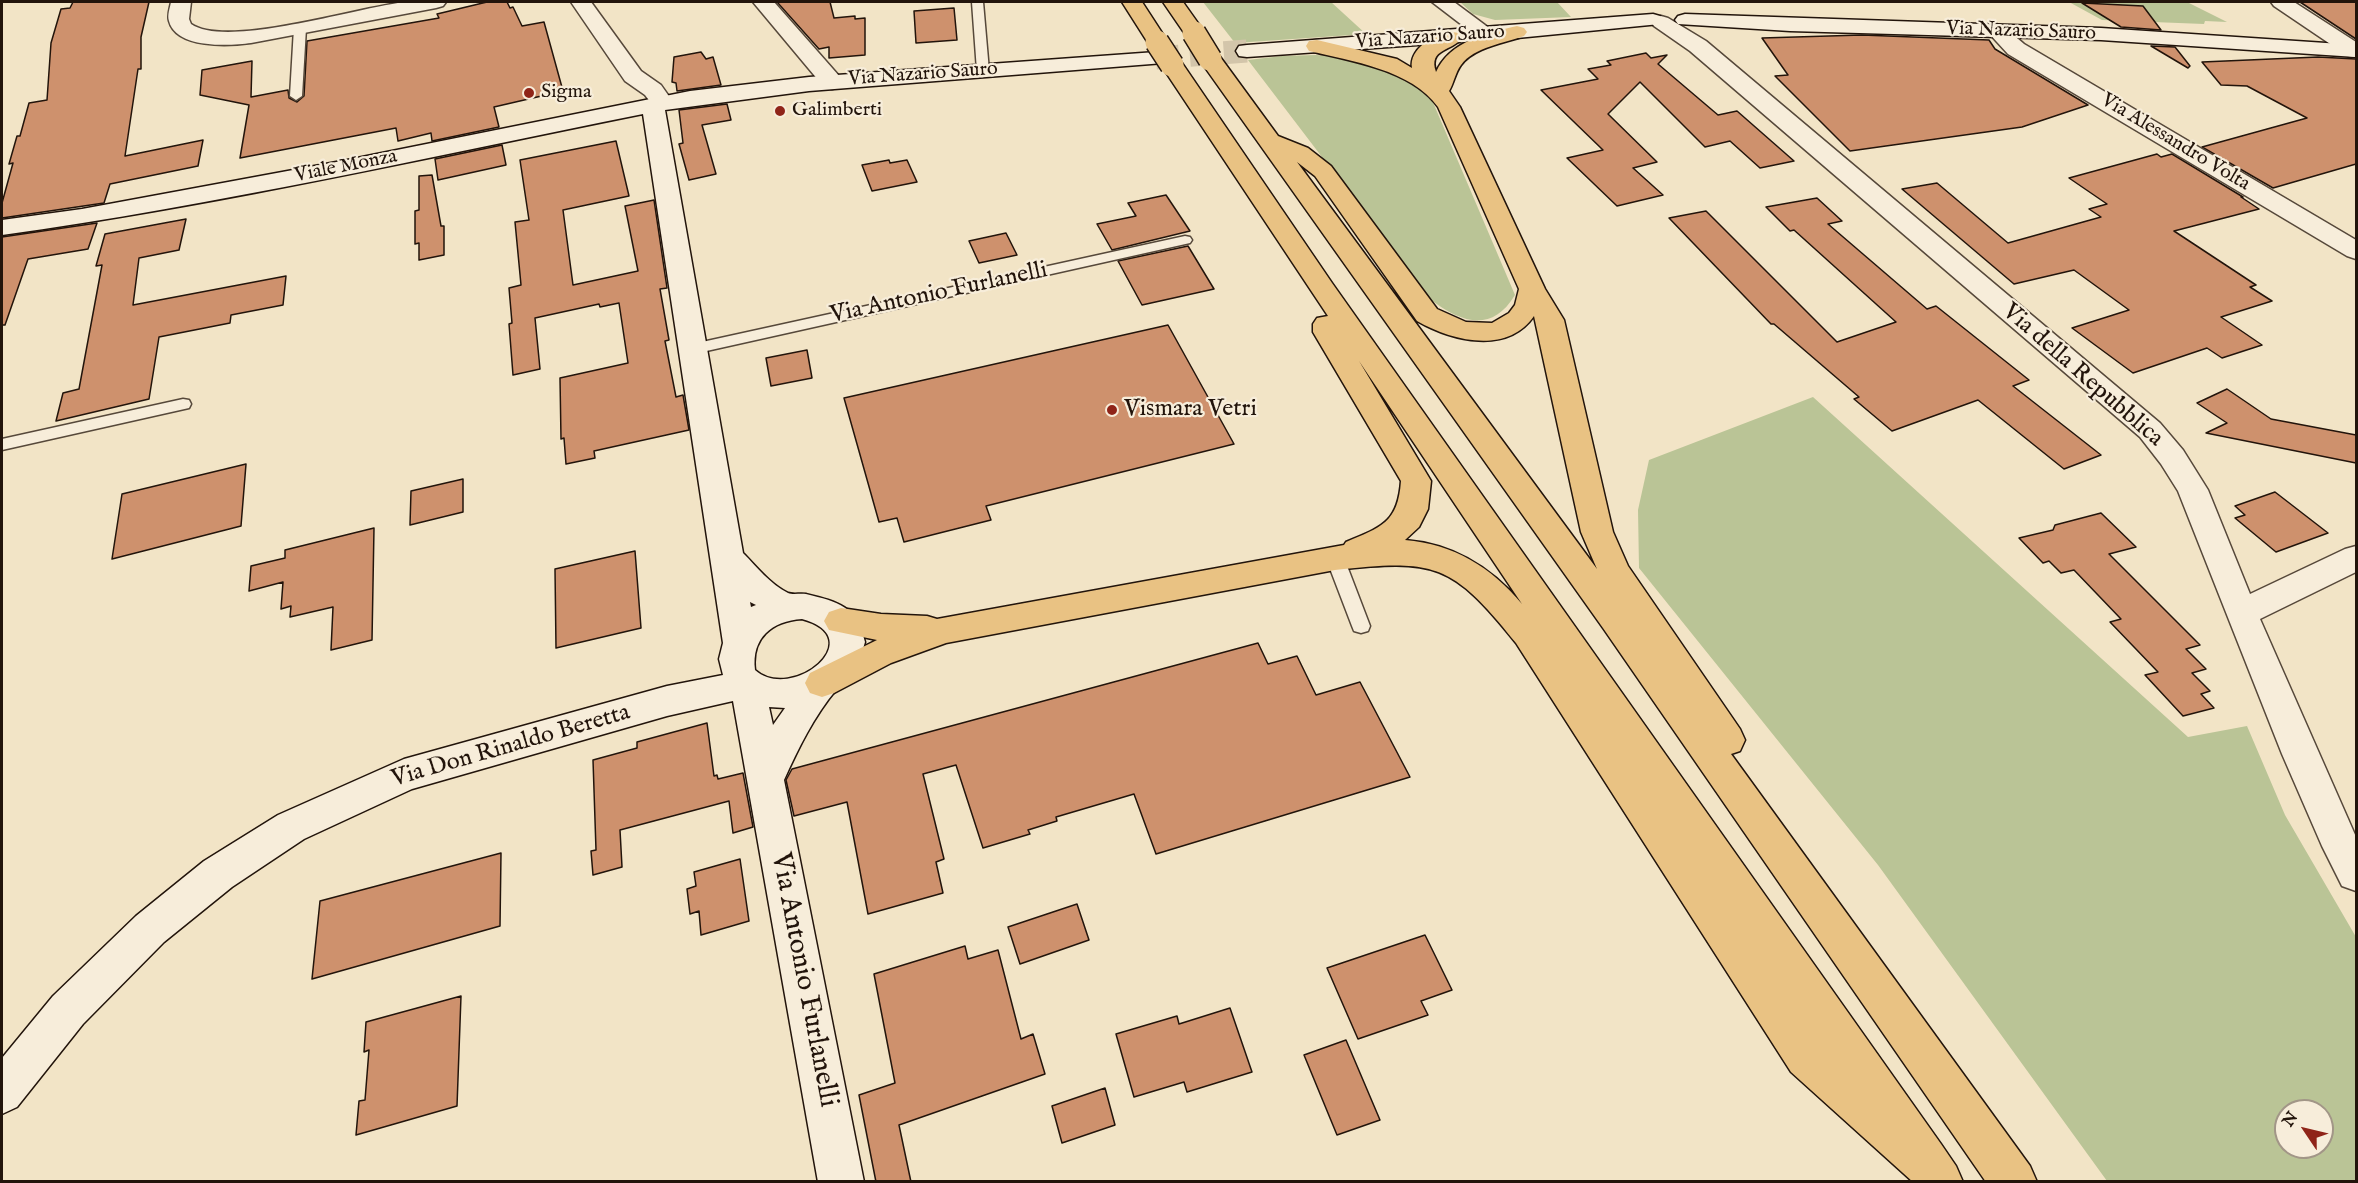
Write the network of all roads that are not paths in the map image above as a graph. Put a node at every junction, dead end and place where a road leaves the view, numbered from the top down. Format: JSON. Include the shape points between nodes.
{"nodes":[{"id":1,"x":181,"y":2,"type":"edge"},
{"id":2,"x":436,"y":2,"type":"edge"},
{"id":3,"x":581,"y":2,"type":"edge"},
{"id":4,"x":763,"y":2,"type":"edge"},
{"id":5,"x":977,"y":2,"type":"edge"},
{"id":6,"x":1132,"y":2,"type":"edge"},
{"id":7,"x":1173,"y":2,"type":"edge"},
{"id":8,"x":2281,"y":2,"type":"edge"},
{"id":9,"x":1443,"y":3,"type":"edge"},
{"id":10,"x":1665,"y":13,"type":"edge"},
{"id":11,"x":300,"y":28,"type":"junction"},
{"id":12,"x":1996,"y":30,"type":"junction"},
{"id":13,"x":1517,"y":32,"type":"junction"},
{"id":14,"x":1486,"y":34,"type":"junction"},
{"id":15,"x":1441,"y":39,"type":"junction"},
{"id":16,"x":1317,"y":46,"type":"junction"},
{"id":17,"x":1247,"y":51,"type":"tunnel mouth"},
{"id":18,"x":2356,"y":51,"type":"edge"},
{"id":19,"x":1162,"y":55,"type":"junction"},
{"id":20,"x":1451,"y":64,"type":"junction"},
{"id":21,"x":983,"y":71,"type":"junction"},
{"id":22,"x":832,"y":82,"type":"junction"},
{"id":23,"x":1439,"y":90,"type":"junction"},
{"id":24,"x":296,"y":96,"type":"dead end"},
{"id":25,"x":690,"y":98,"type":"joint"},
{"id":26,"x":651,"y":105,"type":"junction"},
{"id":27,"x":1269,"y":140,"type":"junction"},
{"id":28,"x":2,"y":227,"type":"edge"},
{"id":29,"x":1185,"y":240,"type":"dead end"},
{"id":30,"x":2356,"y":251,"type":"edge"},
{"id":31,"x":1323,"y":289,"type":"junction"},
{"id":32,"x":1532,"y":289,"type":"junction"},
{"id":33,"x":693,"y":349,"type":"junction"},
{"id":34,"x":183,"y":404,"type":"dead end"},
{"id":35,"x":2,"y":445,"type":"edge"},
{"id":36,"x":728,"y":557,"type":"junction"},
{"id":37,"x":1335,"y":558,"type":"junction"},
{"id":38,"x":2356,"y":558,"type":"edge"},
{"id":39,"x":786,"y":608,"type":"junction"},
{"id":40,"x":2241,"y":614,"type":"junction"},
{"id":41,"x":841,"y":621,"type":"junction"},
{"id":42,"x":1361,"y":626,"type":"dead end"},
{"id":43,"x":944,"y":630,"type":"junction"},
{"id":44,"x":740,"y":661,"type":"junction"},
{"id":45,"x":822,"y":683,"type":"junction"},
{"id":46,"x":766,"y":778,"type":"junction"},
{"id":47,"x":2356,"y":873,"type":"edge"},
{"id":48,"x":1850,"y":951,"type":"junction"},
{"id":49,"x":2,"y":1092,"type":"edge"},
{"id":50,"x":1932,"y":1171,"type":"edge"},
{"id":51,"x":841,"y":1182,"type":"edge"},
{"id":52,"x":2014,"y":1182,"type":"edge"}],
"edges":[{"from":1,"to":11,"type":"street","via":[[181,25],[201,36],[236,39]]},
{"from":2,"to":11,"type":"street"},
{"from":3,"to":26,"type":"street","name":"Via Antonio Furlanelli","via":[[633,76],[631,85]]},
{"from":4,"to":22,"type":"street"},
{"from":5,"to":21,"type":"lane"},
{"from":6,"to":19,"type":"highway"},
{"from":7,"to":27,"type":"highway"},
{"from":8,"to":18,"type":"street"},
{"from":9,"to":14,"type":"street"},
{"from":9,"to":15,"type":"street"},
{"from":10,"to":12,"type":"street","name":"Via Nazario Sauro","via":[[1735,22]]},
{"from":10,"to":13,"type":"street","name":"Via Nazario Sauro","via":[[1612,23]]},
{"from":10,"to":40,"type":"street","name":"Via della Repubblica","via":[[1698,46],[2150,430],[2193,490]]},
{"from":11,"to":24,"type":"lane"},
{"from":12,"to":18,"type":"street","name":"Via Nazario Sauro"},
{"from":12,"to":30,"type":"street","name":"Via Alessandro Volta","via":[[2016,49]]},
{"from":13,"to":14,"type":"street","name":"Via Nazario Sauro"},
{"from":13,"to":20,"type":"highway","via":[[1478,45]]},
{"from":14,"to":15,"type":"street","name":"Via Nazario Sauro"},
{"from":15,"to":16,"type":"street","name":"Via Nazario Sauro"},
{"from":15,"to":20,"type":"highway"},
{"from":15,"to":23,"type":"highway","via":[[1426,52],[1422,62]]},
{"from":16,"to":17,"type":"street","name":"Via Nazario Sauro"},
{"from":16,"to":23,"type":"highway","via":[[1389,64]]},
{"from":19,"to":21,"type":"street","name":"Via Nazario Sauro"},
{"from":19,"to":31,"type":"highway"},
{"from":20,"to":23,"type":"highway"},
{"from":21,"to":22,"type":"street","name":"Via Nazario Sauro"},
{"from":22,"to":25,"type":"street","name":"Via Nazario Sauro"},
{"from":23,"to":32,"type":"highway"},
{"from":25,"to":26,"type":"street","name":"Viale Monza"},
{"from":26,"to":28,"type":"street","name":"Viale Monza","via":[[335,170]]},
{"from":26,"to":33,"type":"street","name":"Via Antonio Furlanelli"},
{"from":27,"to":32,"type":"highway","via":[[1300,153],[1323,171],[1427,315],[1444,326],[1464,332],[1498,330],[1521,316]]},
{"from":27,"to":48,"type":"highway"},
{"from":29,"to":33,"type":"lane","name":"Via Antonio Furlanelli"},
{"from":31,"to":37,"type":"highway","via":[[1327,332],[1416,481],[1416,500],[1411,512],[1394,532]]},
{"from":31,"to":50,"type":"highway"},
{"from":32,"to":48,"type":"highway","via":[[1550,320],[1603,551],[1764,795]]},
{"from":33,"to":36,"type":"street","name":"Via Antonio Furlanelli"},
{"from":34,"to":35,"type":"lane"},
{"from":36,"to":39,"type":"street","via":[[758,590]]},
{"from":36,"to":44,"type":"street","name":"Via Antonio Furlanelli"},
{"from":37,"to":42,"type":"lane"},
{"from":37,"to":43,"type":"highway"},
{"from":37,"to":50,"type":"highway","via":[[1428,554],[1453,563],[1500,599],[1528,634],[1806,1056]]},
{"from":38,"to":40,"type":"street"},
{"from":39,"to":41,"type":"street","via":[[818,608]]},
{"from":39,"to":44,"type":"street","via":[[758,620],[747,630]]},
{"from":40,"to":47,"type":"street","name":"Via della Repubblica"},
{"from":41,"to":43,"type":"highway"},
{"from":41,"to":45,"type":"street","via":[[847,630],[847,652]]},
{"from":43,"to":45,"type":"highway","via":[[879,653]]},
{"from":44,"to":45,"type":"street","via":[[759,691],[790,694]]},
{"from":44,"to":46,"type":"street","name":"Via Antonio Furlanelli"},
{"from":44,"to":49,"type":"street","name":"Via Don Rinaldo Beretta","via":[[667,701],[404,775],[291,828],[218,874],[150,928],[68,1010]]},
{"from":45,"to":46,"type":"street","via":[[786,735]]},
{"from":46,"to":51,"type":"street","name":"Via Antonio Furlanelli"},
{"from":48,"to":52,"type":"highway"}]}
